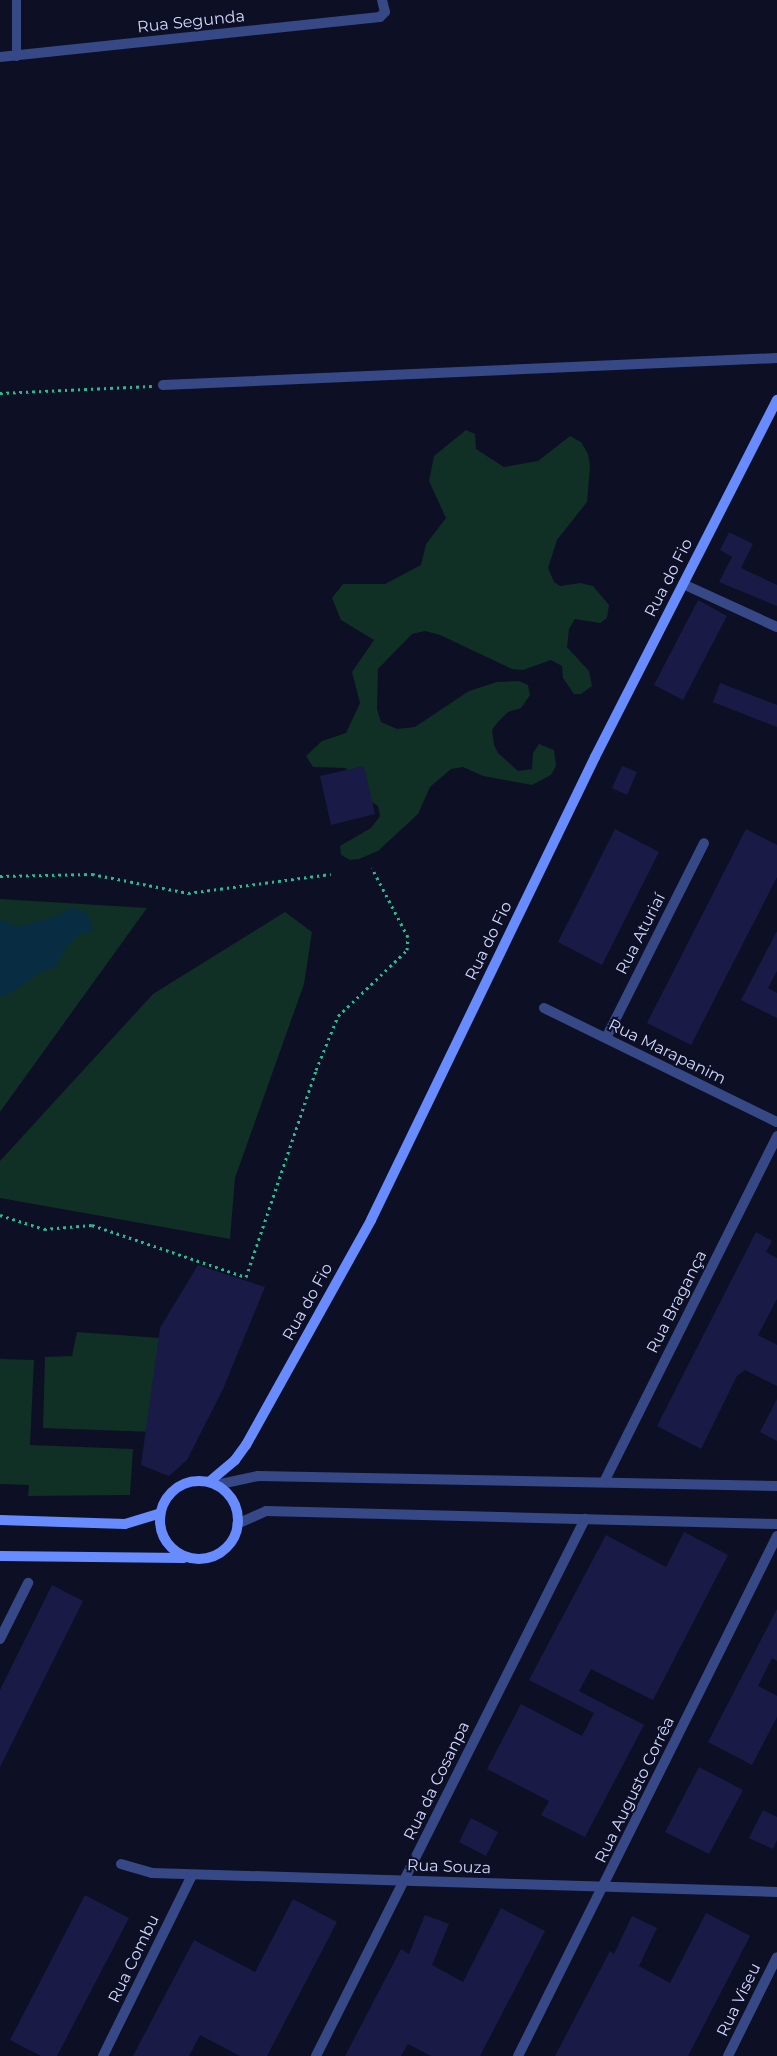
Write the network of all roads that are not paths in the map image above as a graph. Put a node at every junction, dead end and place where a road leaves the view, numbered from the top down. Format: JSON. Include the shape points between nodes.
{"nodes":[{"id":1,"x":16,"y":0,"type":"edge"},
{"id":2,"x":382,"y":0,"type":"edge"},
{"id":3,"x":16,"y":56,"type":"junction"},
{"id":4,"x":0,"y":58,"type":"edge"},
{"id":5,"x":777,"y":358,"type":"edge"},
{"id":6,"x":163,"y":385,"type":"road end"},
{"id":7,"x":777,"y":400,"type":"edge"},
{"id":8,"x":683,"y":584,"type":"junction"},
{"id":9,"x":777,"y":627,"type":"edge"},
{"id":10,"x":704,"y":843,"type":"dead end"},
{"id":11,"x":544,"y":1008,"type":"dead end"},
{"id":12,"x":606,"y":1038,"type":"junction"},
{"id":13,"x":777,"y":1122,"type":"edge"},
{"id":14,"x":777,"y":1136,"type":"edge"},
{"id":15,"x":604,"y":1482,"type":"junction"},
{"id":16,"x":213,"y":1484,"type":"junction"},
{"id":17,"x":777,"y":1486,"type":"edge"},
{"id":18,"x":160,"y":1513,"type":"junction"},
{"id":19,"x":585,"y":1519,"type":"junction"},
{"id":20,"x":0,"y":1520,"type":"edge"},
{"id":21,"x":238,"y":1524,"type":"junction"},
{"id":22,"x":777,"y":1524,"type":"edge"},
{"id":23,"x":777,"y":1536,"type":"edge"},
{"id":24,"x":0,"y":1556,"type":"edge"},
{"id":25,"x":187,"y":1558,"type":"junction"},
{"id":26,"x":28,"y":1583,"type":"dead end"},
{"id":27,"x":0,"y":1639,"type":"edge"},
{"id":28,"x":121,"y":1864,"type":"dead end"},
{"id":29,"x":192,"y":1875,"type":"junction"},
{"id":30,"x":404,"y":1881,"type":"junction"},
{"id":31,"x":605,"y":1887,"type":"junction"},
{"id":32,"x":777,"y":1892,"type":"edge"},
{"id":33,"x":777,"y":1957,"type":"edge"},
{"id":34,"x":103,"y":2056,"type":"edge"},
{"id":35,"x":316,"y":2056,"type":"edge"},
{"id":36,"x":518,"y":2056,"type":"edge"},
{"id":37,"x":728,"y":2056,"type":"edge"}],
"edges":[{"from":1,"to":3,"type":"lane"},
{"from":2,"to":3,"type":"street","name":"Rua Segunda","via":[[384,14]]},
{"from":3,"to":4,"type":"street","name":"Rua Segunda"},
{"from":5,"to":6,"type":"street"},
{"from":7,"to":8,"type":"street","name":"Rua do Fio"},
{"from":8,"to":9,"type":"street"},
{"from":8,"to":16,"type":"street","name":"Rua do Fio","via":[[595,757],[371,1220],[246,1445]]},
{"from":10,"to":12,"type":"street","name":"Rua Aturiaí"},
{"from":11,"to":12,"type":"street","name":"Rua Marapanim"},
{"from":12,"to":13,"type":"street","name":"Rua Marapanim"},
{"from":14,"to":15,"type":"street","name":"Rua Bragança"},
{"from":15,"to":16,"type":"street","via":[[258,1476]]},
{"from":15,"to":17,"type":"street"},
{"from":16,"to":18,"type":"street","via":[[193,1481],[178,1487],[166,1498]]},
{"from":16,"to":21,"type":"street","via":[[233,1501]]},
{"from":18,"to":20,"type":"street","via":[[125,1524]]},
{"from":18,"to":25,"type":"street","via":[[162,1536],[168,1545]]},
{"from":19,"to":21,"type":"street","via":[[266,1511]]},
{"from":19,"to":22,"type":"street"},
{"from":19,"to":30,"type":"street","name":"Rua da Cosanpa"},
{"from":21,"to":25,"type":"street","via":[[229,1545],[220,1553],[198,1560]]},
{"from":23,"to":31,"type":"street","name":"Rua Augusto Corrêa"},
{"from":24,"to":25,"type":"street"},
{"from":26,"to":27,"type":"street"},
{"from":28,"to":29,"type":"street","name":"Rua Souza","via":[[152,1874]]},
{"from":29,"to":30,"type":"street","name":"Rua Souza"},
{"from":29,"to":34,"type":"street","name":"Rua Combu"},
{"from":30,"to":31,"type":"street","name":"Rua Souza"},
{"from":30,"to":35,"type":"street","name":"Rua da Cosanpa"},
{"from":31,"to":32,"type":"street","name":"Rua Souza"},
{"from":31,"to":36,"type":"street","name":"Rua Augusto Corrêa"},
{"from":33,"to":37,"type":"street","name":"Rua Viseu"}]}
